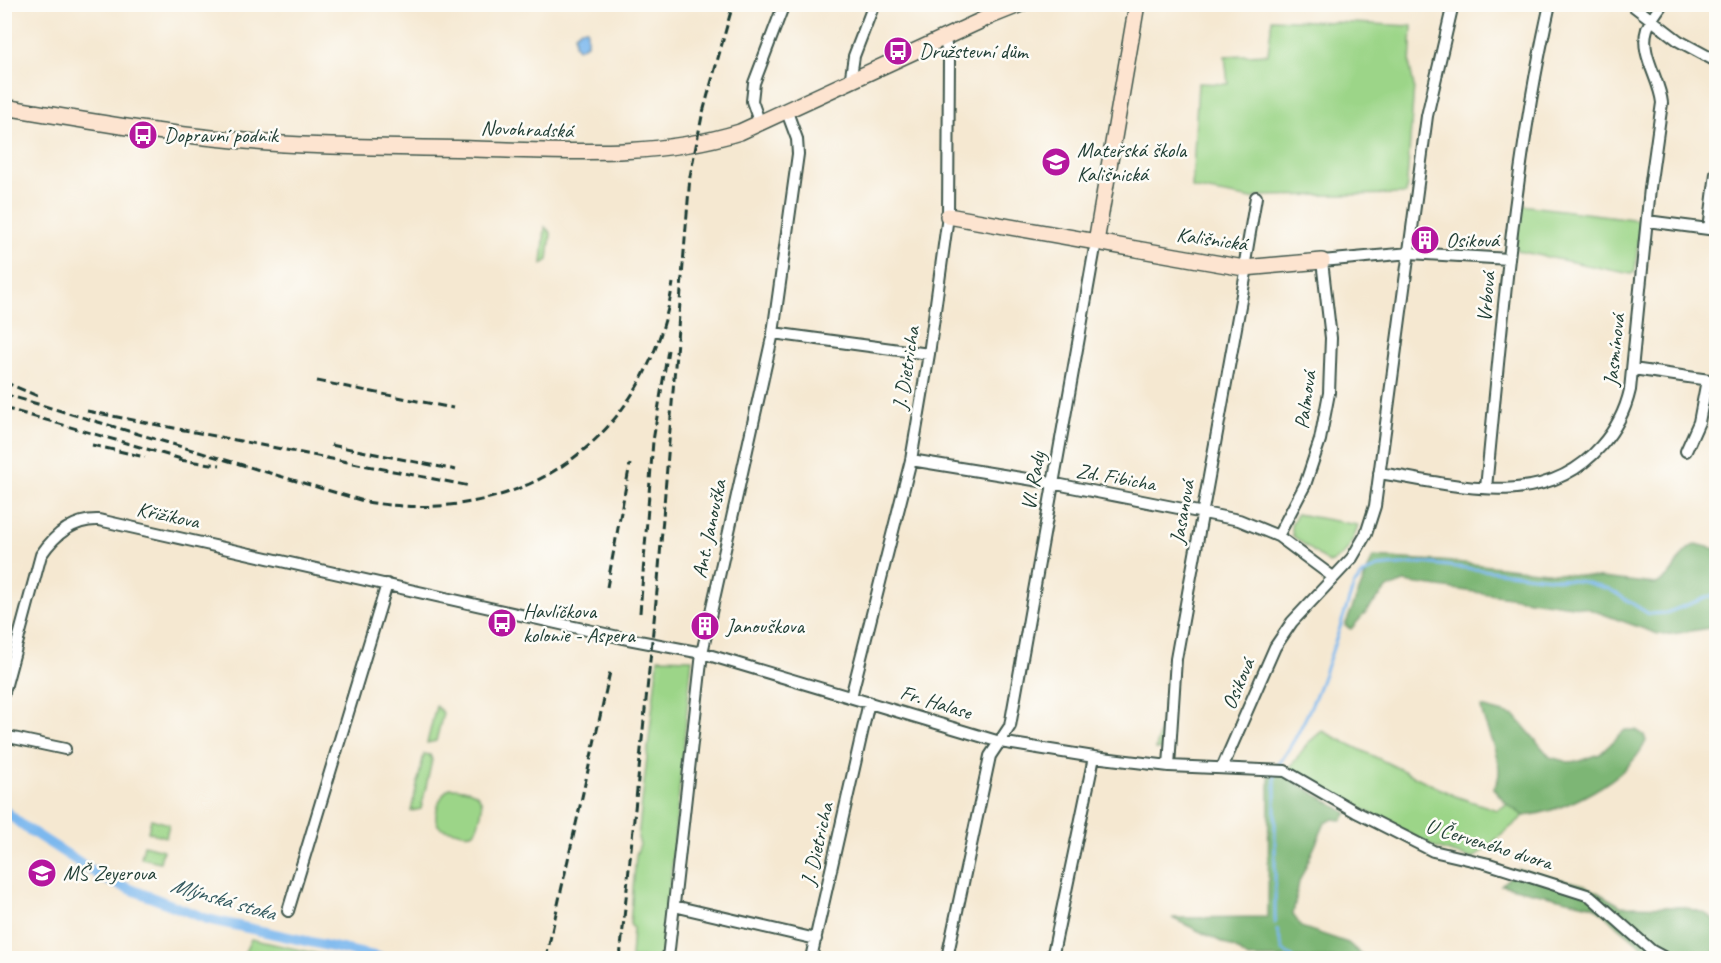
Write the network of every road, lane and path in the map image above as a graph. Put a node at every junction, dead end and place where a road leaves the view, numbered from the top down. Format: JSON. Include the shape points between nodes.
{"nodes":[{"id":1,"x":784,"y":4,"type":"edge"},
{"id":2,"x":874,"y":4,"type":"edge"},
{"id":3,"x":1021,"y":4,"type":"edge"},
{"id":4,"x":1137,"y":4,"type":"edge"},
{"id":5,"x":1453,"y":4,"type":"edge"},
{"id":6,"x":1550,"y":4,"type":"edge"},
{"id":7,"x":1631,"y":4,"type":"edge"},
{"id":8,"x":1662,"y":4,"type":"edge"},
{"id":9,"x":1002,"y":8,"type":"edge"},
{"id":10,"x":1652,"y":20,"type":"junction"},
{"id":11,"x":944,"y":38,"type":"junction"},
{"id":12,"x":1716,"y":61,"type":"edge"},
{"id":13,"x":850,"y":83,"type":"junction"},
{"id":14,"x":4,"y":106,"type":"edge"},
{"id":15,"x":787,"y":112,"type":"junction"},
{"id":16,"x":760,"y":124,"type":"junction"},
{"id":17,"x":1716,"y":173,"type":"edge"},
{"id":18,"x":1256,"y":197,"type":"dead end"},
{"id":19,"x":948,"y":216,"type":"junction"},
{"id":20,"x":1647,"y":221,"type":"junction"},
{"id":21,"x":1713,"y":230,"type":"edge"},
{"id":22,"x":1096,"y":242,"type":"junction"},
{"id":23,"x":1410,"y":253,"type":"junction"},
{"id":24,"x":1509,"y":259,"type":"junction"},
{"id":25,"x":1322,"y":261,"type":"junction"},
{"id":26,"x":1246,"y":268,"type":"junction"},
{"id":27,"x":773,"y":333,"type":"junction"},
{"id":28,"x":929,"y":354,"type":"junction"},
{"id":29,"x":1633,"y":369,"type":"junction"},
{"id":30,"x":1712,"y":380,"type":"edge"},
{"id":31,"x":1686,"y":452,"type":"dead end"},
{"id":32,"x":911,"y":460,"type":"junction"},
{"id":33,"x":1379,"y":473,"type":"junction"},
{"id":34,"x":1054,"y":485,"type":"junction"},
{"id":35,"x":1486,"y":488,"type":"junction"},
{"id":36,"x":1202,"y":513,"type":"junction"},
{"id":37,"x":1278,"y":536,"type":"junction"},
{"id":38,"x":1333,"y":577,"type":"junction"},
{"id":39,"x":387,"y":584,"type":"junction"},
{"id":40,"x":645,"y":642,"type":"joint"},
{"id":41,"x":702,"y":653,"type":"junction"},
{"id":42,"x":4,"y":692,"type":"edge"},
{"id":43,"x":851,"y":697,"type":"junction"},
{"id":44,"x":869,"y":702,"type":"junction"},
{"id":45,"x":4,"y":736,"type":"edge"},
{"id":46,"x":1000,"y":742,"type":"junction"},
{"id":47,"x":65,"y":749,"type":"dead end"},
{"id":48,"x":1094,"y":757,"type":"junction"},
{"id":49,"x":1169,"y":766,"type":"junction"},
{"id":50,"x":1222,"y":768,"type":"junction"},
{"id":51,"x":674,"y":906,"type":"junction"},
{"id":52,"x":288,"y":911,"type":"dead end"},
{"id":53,"x":816,"y":939,"type":"junction"},
{"id":54,"x":668,"y":958,"type":"edge"},
{"id":55,"x":811,"y":958,"type":"edge"},
{"id":56,"x":947,"y":958,"type":"edge"},
{"id":57,"x":1052,"y":958,"type":"edge"},
{"id":58,"x":1665,"y":958,"type":"edge"}],
"edges":[{"from":1,"to":16,"type":"street","via":[[754,83],[752,101]]},
{"from":2,"to":13,"type":"street","via":[[854,56]]},
{"from":3,"to":9,"type":"main road","name":"Novohradská"},
{"from":4,"to":22,"type":"main road","name":"Vl. Rady"},
{"from":5,"to":23,"type":"street","name":"Osiková","via":[[1433,82]]},
{"from":6,"to":24,"type":"street","name":"Vrbová","via":[[1527,121]]},
{"from":7,"to":10,"type":"street"},
{"from":8,"to":10,"type":"street","name":"Jasmínová"},
{"from":9,"to":11,"type":"main road","name":"Novohradská"},
{"from":10,"to":12,"type":"street","via":[[1679,41]]},
{"from":10,"to":20,"type":"street","name":"Jasmínová","via":[[1644,47],[1661,90],[1662,103]]},
{"from":11,"to":13,"type":"main road","name":"Novohradská"},
{"from":11,"to":19,"type":"street","name":"J. Dietricha","via":[[949,56]]},
{"from":13,"to":15,"type":"main road","name":"Novohradská"},
{"from":14,"to":16,"type":"main road","name":"Novohradská","via":[[123,127],[237,141],[591,152],[696,144]]},
{"from":15,"to":16,"type":"main road","name":"Novohradská"},
{"from":15,"to":27,"type":"street","name":"Ant. Janouška","via":[[798,154]]},
{"from":17,"to":21,"type":"street"},
{"from":18,"to":26,"type":"street","name":"Jasanová"},
{"from":19,"to":22,"type":"main road","name":"Kališnická"},
{"from":19,"to":28,"type":"street","name":"J. Dietricha"},
{"from":20,"to":21,"type":"street"},
{"from":20,"to":29,"type":"street","name":"Jasmínová"},
{"from":22,"to":26,"type":"main road","name":"Kališnická"},
{"from":22,"to":34,"type":"street","name":"Vl. Rady"},
{"from":23,"to":24,"type":"street","name":"Kališnická"},
{"from":23,"to":25,"type":"street","name":"Kališnická"},
{"from":23,"to":33,"type":"street","name":"Osiková"},
{"from":24,"to":35,"type":"street","name":"Vrbová"},
{"from":25,"to":26,"type":"main road","name":"Kališnická"},
{"from":25,"to":37,"type":"street","name":"Palmová","via":[[1331,338],[1329,393],[1320,440],[1305,485]]},
{"from":26,"to":36,"type":"street","name":"Jasanová"},
{"from":27,"to":28,"type":"street"},
{"from":27,"to":41,"type":"street","name":"Ant. Janouška"},
{"from":28,"to":32,"type":"street","name":"J. Dietricha"},
{"from":29,"to":30,"type":"street"},
{"from":29,"to":35,"type":"street","name":"Jasmínová","via":[[1621,419],[1587,462],[1544,485]]},
{"from":30,"to":31,"type":"street"},
{"from":32,"to":34,"type":"street","name":"Zd. Fibicha"},
{"from":32,"to":43,"type":"street","name":"J. Dietricha"},
{"from":33,"to":35,"type":"street","name":"Jasmínová"},
{"from":33,"to":38,"type":"street","name":"Osiková","via":[[1366,534],[1352,558]]},
{"from":34,"to":36,"type":"street","name":"Zd. Fibicha"},
{"from":34,"to":46,"type":"street","name":"Vl. Rady","via":[[1010,726]]},
{"from":36,"to":37,"type":"street","name":"Zd. Fibicha","via":[[1239,520]]},
{"from":36,"to":49,"type":"street","name":"Jasanová","via":[[1176,659]]},
{"from":37,"to":38,"type":"street","name":"Zd. Fibicha"},
{"from":38,"to":50,"type":"street","name":"Osiková","via":[[1275,647]]},
{"from":39,"to":40,"type":"street","name":"Křižíkova"},
{"from":39,"to":42,"type":"street","name":"Křižíkova","via":[[139,528],[99,520],[81,521],[55,537],[41,555]]},
{"from":39,"to":52,"type":"street"},
{"from":40,"to":41,"type":"street","name":"Fr. Halase"},
{"from":41,"to":43,"type":"street","name":"Fr. Halase"},
{"from":41,"to":51,"type":"street","name":"Ant. Janouška"},
{"from":43,"to":44,"type":"street","name":"Fr. Halase"},
{"from":44,"to":46,"type":"street","name":"Fr. Halase"},
{"from":44,"to":53,"type":"street","name":"J. Dietricha"},
{"from":45,"to":47,"type":"street"},
{"from":46,"to":48,"type":"street","name":"Fr. Halase"},
{"from":46,"to":56,"type":"street","name":"Vl. Rady","via":[[990,756]]},
{"from":48,"to":49,"type":"street","name":"Fr. Halase"},
{"from":48,"to":57,"type":"street"},
{"from":49,"to":50,"type":"street","name":"Fr. Halase"},
{"from":50,"to":58,"type":"street","name":"U Červeného dvora","via":[[1282,771],[1433,851],[1490,864],[1590,896]]},
{"from":51,"to":53,"type":"street"},
{"from":51,"to":54,"type":"street","name":"Ant. Janouška"},
{"from":53,"to":55,"type":"street","name":"J. Dietricha"}]}
